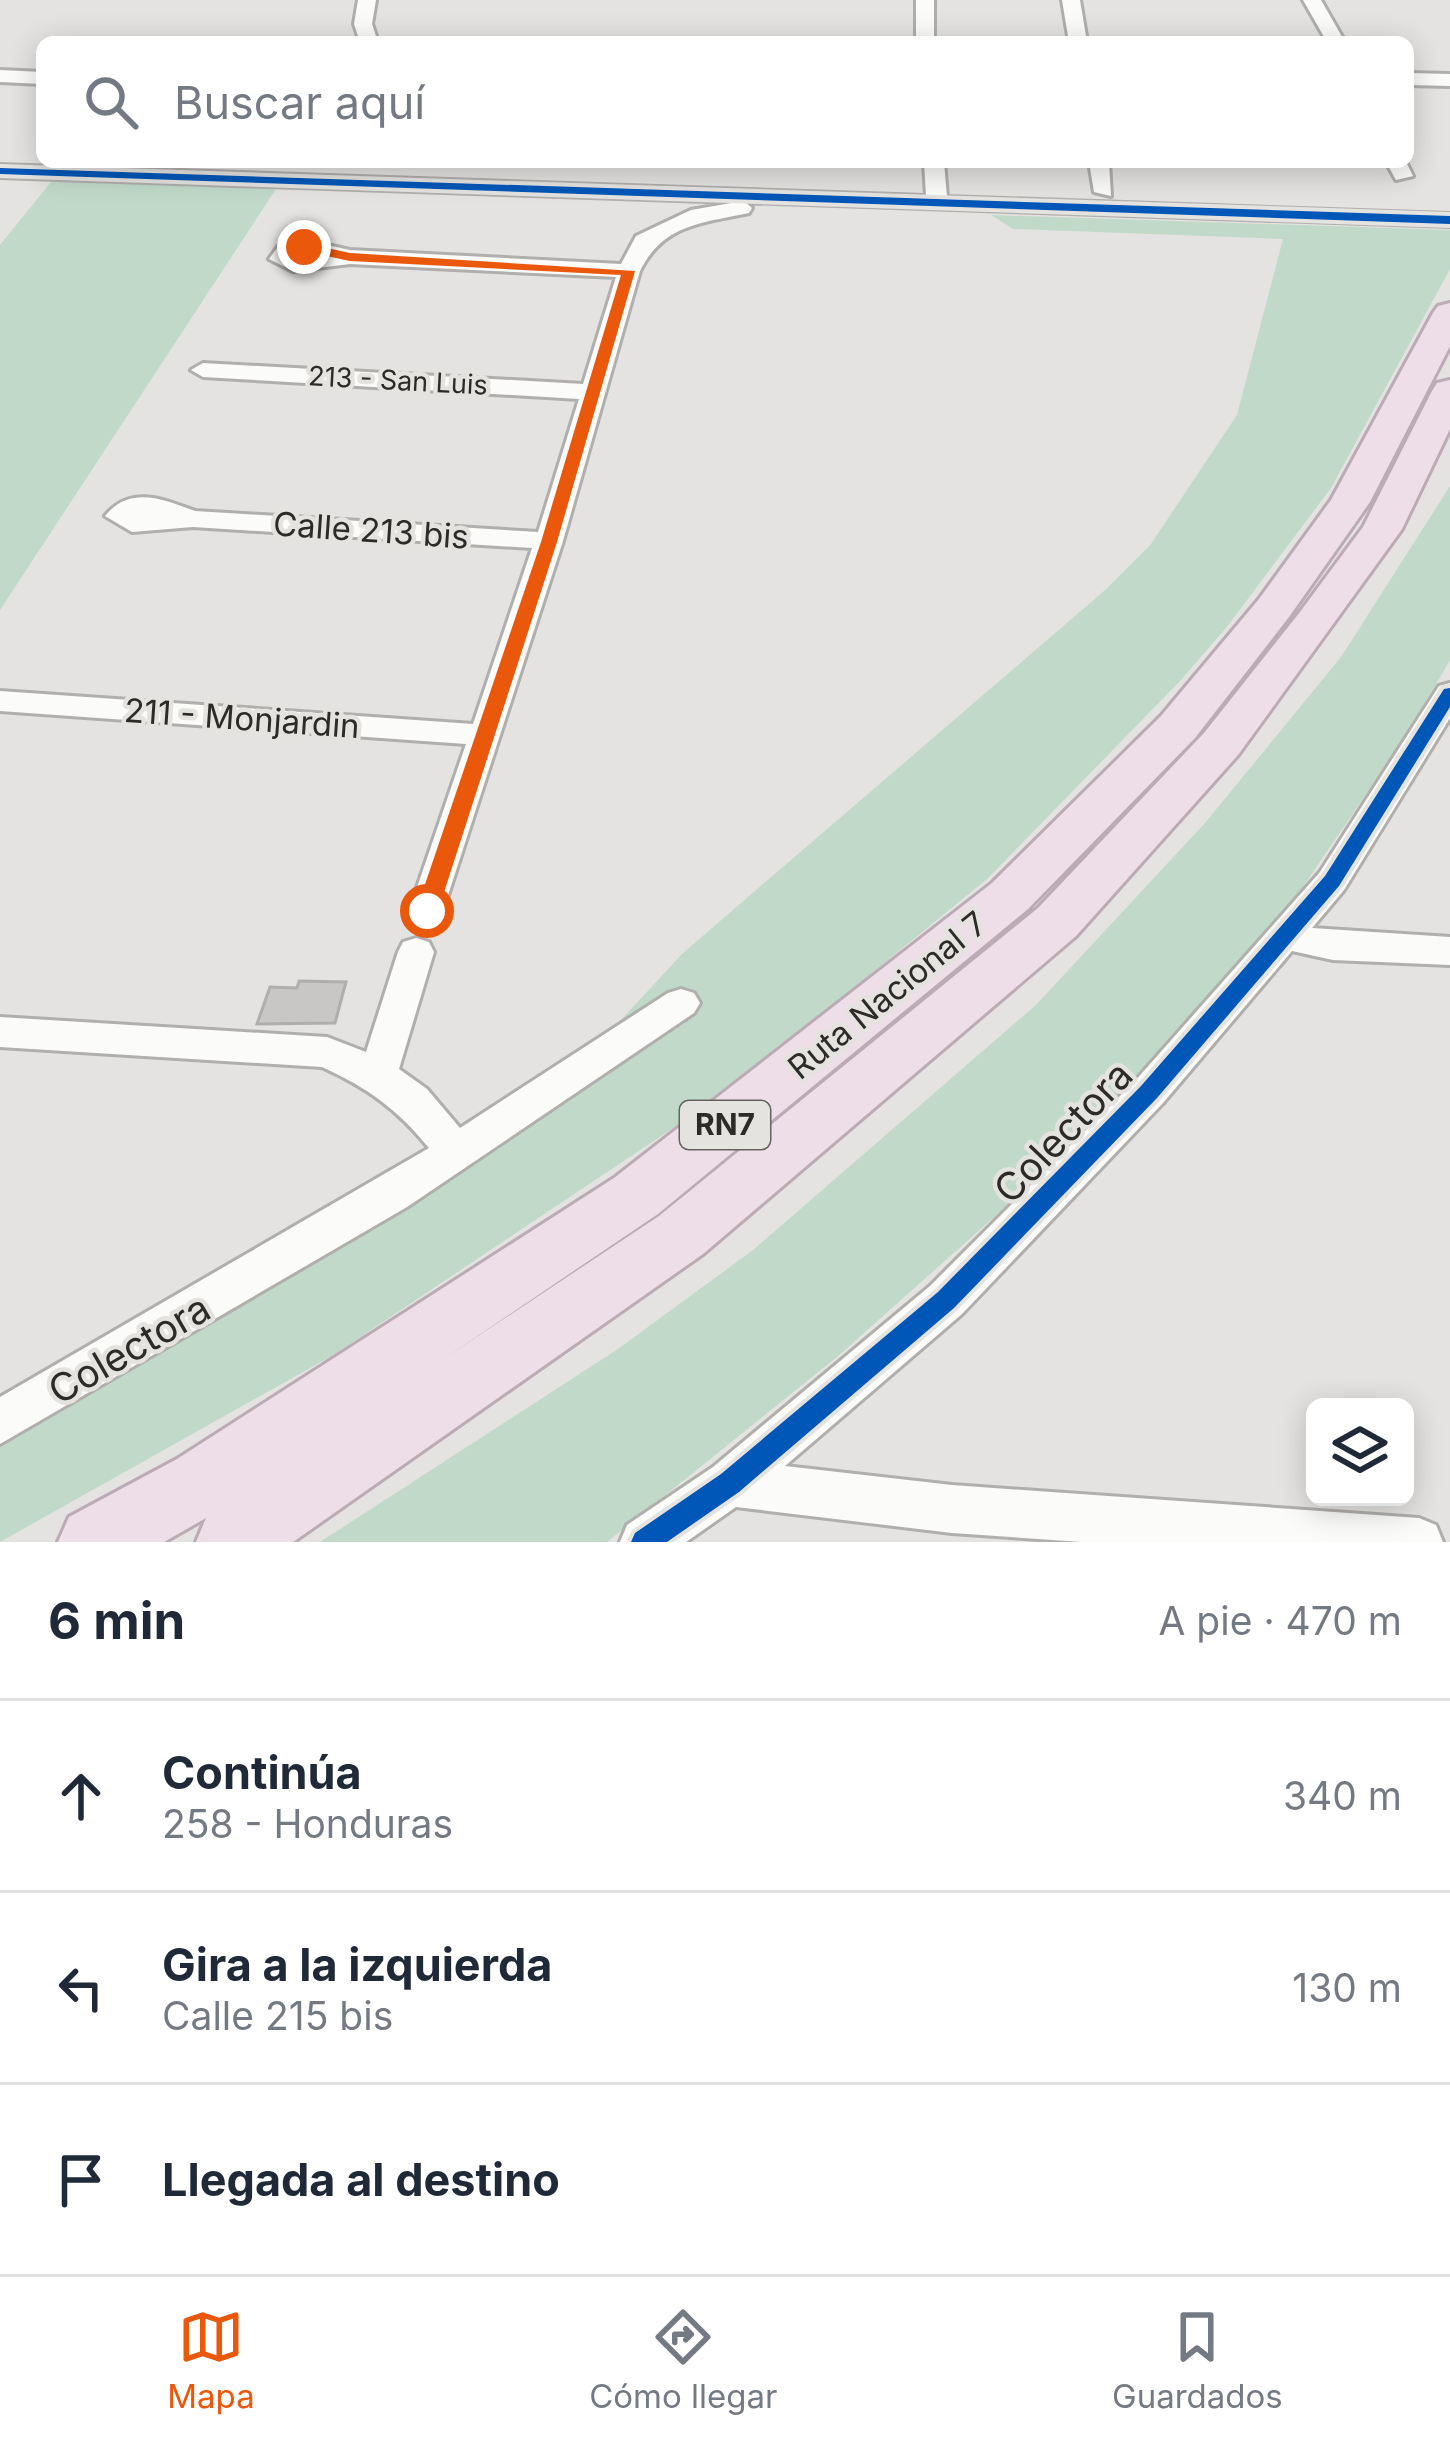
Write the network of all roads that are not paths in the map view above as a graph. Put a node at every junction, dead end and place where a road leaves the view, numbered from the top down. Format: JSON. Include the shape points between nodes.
{"nodes":[{"id":1,"x":367,"y":0,"type":"edge"},
{"id":2,"x":925,"y":0,"type":"edge"},
{"id":3,"x":1071,"y":0,"type":"edge"},
{"id":4,"x":1312,"y":0,"type":"edge"},
{"id":5,"x":367,"y":36,"type":"edge"},
{"id":6,"x":926,"y":36,"type":"edge"},
{"id":7,"x":1077,"y":36,"type":"edge"},
{"id":8,"x":1333,"y":36,"type":"edge"},
{"id":9,"x":0,"y":76,"type":"edge"},
{"id":10,"x":36,"y":78,"type":"edge"},
{"id":11,"x":1414,"y":79,"type":"edge"},
{"id":12,"x":1450,"y":80,"type":"edge"},
{"id":13,"x":934,"y":168,"type":"edge"},
{"id":14,"x":1100,"y":168,"type":"edge"},
{"id":15,"x":0,"y":171,"type":"edge"},
{"id":16,"x":1104,"y":193,"type":"junction"},
{"id":17,"x":755,"y":196,"type":"junction"},
{"id":18,"x":1334,"y":199,"type":"dead end"},
{"id":19,"x":937,"y":203,"type":"junction"},
{"id":20,"x":1013,"y":206,"type":"junction"},
{"id":21,"x":1450,"y":220,"type":"edge"},
{"id":22,"x":350,"y":257,"type":"dead end"},
{"id":23,"x":628,"y":271,"type":"junction"},
{"id":24,"x":1450,"y":313,"type":"edge"},
{"id":25,"x":203,"y":370,"type":"dead end"},
{"id":26,"x":1450,"y":391,"type":"edge"},
{"id":27,"x":594,"y":392,"type":"junction"},
{"id":28,"x":1450,"y":455,"type":"edge"},
{"id":29,"x":194,"y":518,"type":"dead end"},
{"id":30,"x":1382,"y":529,"type":"junction"},
{"id":31,"x":549,"y":542,"type":"junction"},
{"id":32,"x":1450,"y":693,"type":"edge"},
{"id":33,"x":0,"y":701,"type":"edge"},
{"id":34,"x":484,"y":735,"type":"junction"},
{"id":35,"x":427,"y":911,"type":"dead end"},
{"id":36,"x":1285,"y":936,"type":"junction"},
{"id":37,"x":1450,"y":951,"type":"edge"},
{"id":38,"x":416,"y":952,"type":"dead end"},
{"id":39,"x":681,"y":1003,"type":"dead end"},
{"id":40,"x":0,"y":1032,"type":"edge"},
{"id":41,"x":378,"y":1075,"type":"junction"},
{"id":42,"x":456,"y":1152,"type":"junction"},
{"id":43,"x":0,"y":1422,"type":"edge"},
{"id":44,"x":730,"y":1483,"type":"junction"},
{"id":45,"x":94,"y":1542,"type":"edge"},
{"id":46,"x":232,"y":1542,"type":"edge"},
{"id":47,"x":644,"y":1542,"type":"edge"},
{"id":48,"x":1419,"y":1542,"type":"edge"}],
"edges":[{"from":1,"to":5,"type":"street"},
{"from":2,"to":6,"type":"street"},
{"from":3,"to":7,"type":"street"},
{"from":4,"to":8,"type":"street"},
{"from":9,"to":10,"type":"street"},
{"from":11,"to":12,"type":"street"},
{"from":13,"to":19,"type":"street"},
{"from":14,"to":16,"type":"street"},
{"from":15,"to":17,"type":"street"},
{"from":16,"to":18,"type":"street"},
{"from":16,"to":20,"type":"street","via":[[1029,191]]},
{"from":17,"to":19,"type":"street"},
{"from":17,"to":23,"type":"street","via":[[749,206],[699,215],[644,241]]},
{"from":19,"to":20,"type":"street"},
{"from":20,"to":21,"type":"street"},
{"from":22,"to":23,"type":"street"},
{"from":23,"to":27,"type":"street"},
{"from":24,"to":45,"type":"highway","name":"Ruta Nacional 7","number":"RN7","via":[[1350,502],[1274,608],[1178,727],[1010,896],[636,1196],[202,1483]]},
{"from":25,"to":27,"type":"street","name":"213 - San Luis"},
{"from":26,"to":30,"type":"highway","name":"Ruta Nacional 7","number":"RN7"},
{"from":27,"to":31,"type":"street"},
{"from":28,"to":30,"type":"highway"},
{"from":29,"to":31,"type":"street","name":"Calle 213 bis"},
{"from":30,"to":46,"type":"highway","name":"Ruta Nacional 7","number":"RN7","via":[[1221,744],[1057,922],[681,1235]]},
{"from":31,"to":34,"type":"street"},
{"from":32,"to":36,"type":"street","name":"Colectora","via":[[1377,815]]},
{"from":33,"to":34,"type":"street","name":"211 - Monjardin"},
{"from":34,"to":35,"type":"street"},
{"from":36,"to":37,"type":"street"},
{"from":36,"to":44,"type":"street","name":"Colectora","via":[[1149,1092],[946,1300]]},
{"from":38,"to":41,"type":"street"},
{"from":39,"to":42,"type":"street","name":"Colectora"},
{"from":40,"to":41,"type":"street","via":[[290,1047],[327,1052]]},
{"from":41,"to":42,"type":"street","via":[[413,1100]]},
{"from":42,"to":43,"type":"street","name":"Colectora"},
{"from":44,"to":47,"type":"street","name":"Colectora"},
{"from":44,"to":48,"type":"street","via":[[952,1509]]}]}
